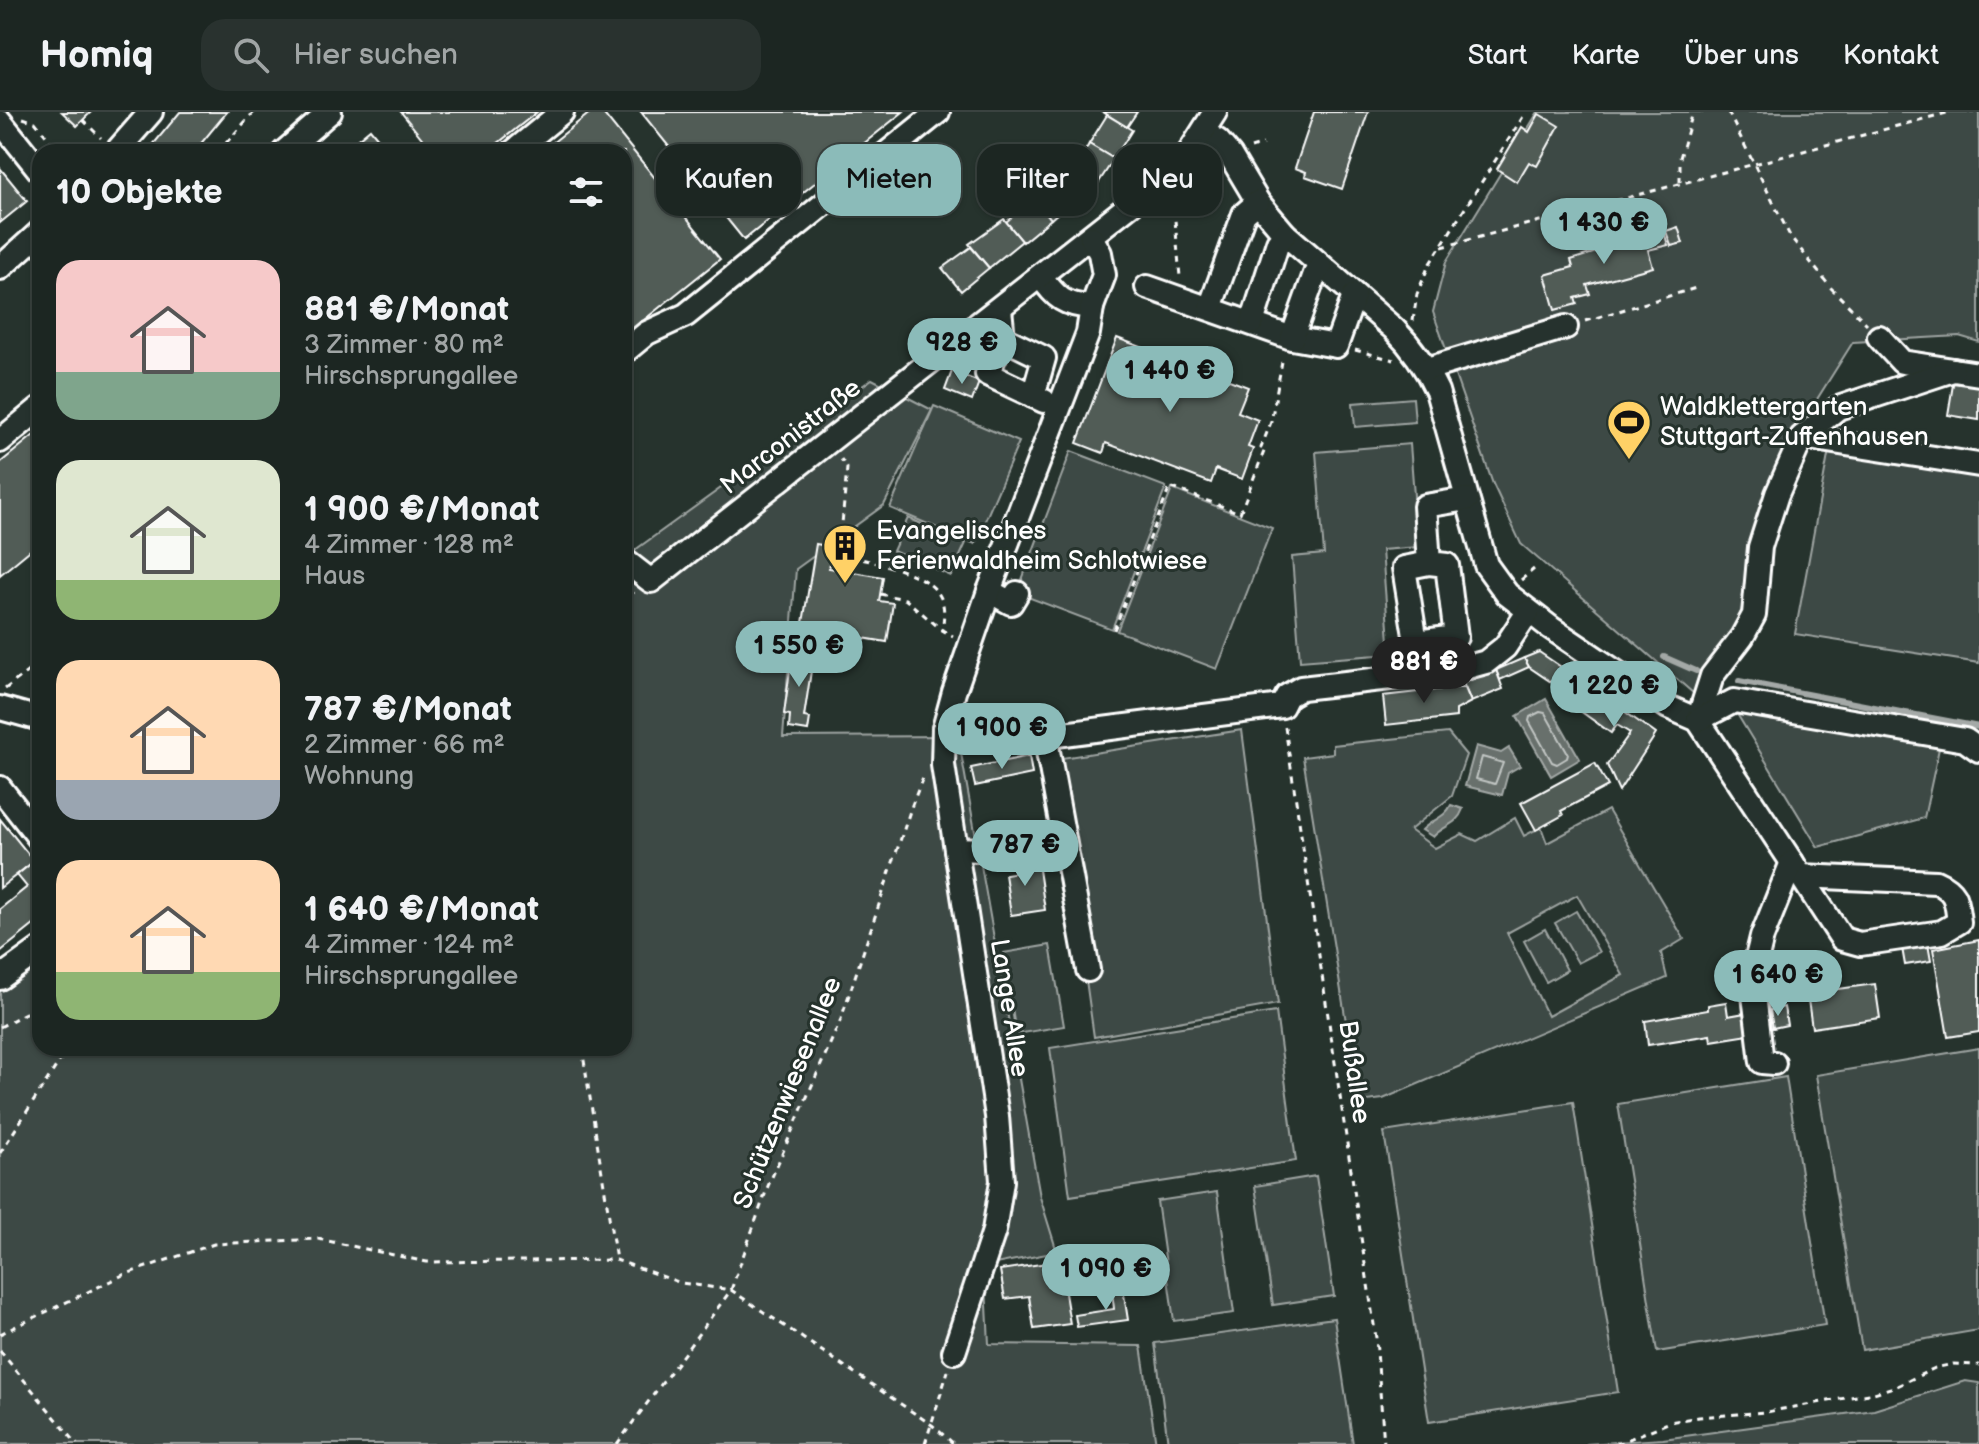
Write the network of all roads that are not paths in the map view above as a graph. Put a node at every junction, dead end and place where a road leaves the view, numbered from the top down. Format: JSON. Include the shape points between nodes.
{"nodes":[{"id":1,"x":151,"y":112,"type":"edge"},
{"id":2,"x":330,"y":112,"type":"edge"},
{"id":3,"x":562,"y":112,"type":"edge"},
{"id":4,"x":938,"y":112,"type":"edge"},
{"id":5,"x":0,"y":121,"type":"edge"},
{"id":6,"x":1210,"y":122,"type":"edge"},
{"id":7,"x":114,"y":144,"type":"edge"},
{"id":8,"x":297,"y":144,"type":"edge"},
{"id":9,"x":523,"y":144,"type":"edge"},
{"id":10,"x":32,"y":161,"type":"edge"},
{"id":11,"x":1258,"y":202,"type":"junction"},
{"id":12,"x":1285,"y":234,"type":"junction"},
{"id":13,"x":1091,"y":237,"type":"junction"},
{"id":14,"x":32,"y":239,"type":"edge"},
{"id":15,"x":1321,"y":266,"type":"junction"},
{"id":16,"x":0,"y":268,"type":"edge"},
{"id":17,"x":1040,"y":276,"type":"junction"},
{"id":18,"x":1147,"y":287,"type":"dead end"},
{"id":19,"x":1354,"y":296,"type":"junction"},
{"id":20,"x":1092,"y":307,"type":"junction"},
{"id":21,"x":1210,"y":308,"type":"junction"},
{"id":22,"x":1000,"y":309,"type":"junction"},
{"id":23,"x":1252,"y":323,"type":"junction"},
{"id":24,"x":1566,"y":327,"type":"road end"},
{"id":25,"x":1289,"y":337,"type":"junction"},
{"id":26,"x":1879,"y":337,"type":"road end"},
{"id":27,"x":1003,"y":338,"type":"junction"},
{"id":28,"x":632,"y":345,"type":"edge"},
{"id":29,"x":1427,"y":369,"type":"junction"},
{"id":30,"x":1953,"y":370,"type":"junction"},
{"id":31,"x":1979,"y":374,"type":"edge"},
{"id":32,"x":32,"y":415,"type":"edge"},
{"id":33,"x":1802,"y":437,"type":"junction"},
{"id":34,"x":0,"y":441,"type":"edge"},
{"id":35,"x":1979,"y":465,"type":"edge"},
{"id":36,"x":1467,"y":499,"type":"junction"},
{"id":37,"x":1429,"y":563,"type":"dead end"},
{"id":38,"x":632,"y":566,"type":"edge"},
{"id":39,"x":989,"y":591,"type":"junction"},
{"id":40,"x":1017,"y":593,"type":"dead end"},
{"id":41,"x":1528,"y":612,"type":"junction"},
{"id":42,"x":0,"y":708,"type":"edge"},
{"id":43,"x":32,"y":717,"type":"edge"},
{"id":44,"x":1698,"y":720,"type":"junction"},
{"id":45,"x":944,"y":729,"type":"junction"},
{"id":46,"x":1045,"y":735,"type":"junction"},
{"id":47,"x":1979,"y":750,"type":"edge"},
{"id":48,"x":0,"y":788,"type":"edge"},
{"id":49,"x":32,"y":829,"type":"edge"},
{"id":50,"x":1064,"y":844,"type":"junction"},
{"id":51,"x":956,"y":849,"type":"junction"},
{"id":52,"x":1796,"y":869,"type":"junction"},
{"id":53,"x":32,"y":955,"type":"edge"},
{"id":54,"x":1088,"y":970,"type":"dead end"},
{"id":55,"x":0,"y":978,"type":"edge"},
{"id":56,"x":1774,"y":1063,"type":"dead end"},
{"id":57,"x":954,"y":1352,"type":"road end"}],
"edges":[{"from":1,"to":7,"type":"street"},
{"from":2,"to":8,"type":"street"},
{"from":3,"to":9,"type":"street"},
{"from":4,"to":28,"type":"street","via":[[686,315]]},
{"from":5,"to":10,"type":"street"},
{"from":6,"to":11,"type":"street"},
{"from":6,"to":13,"type":"street","name":"Marconistraße","via":[[1182,164]]},
{"from":11,"to":12,"type":"street"},
{"from":11,"to":21,"type":"street","via":[[1244,214]]},
{"from":12,"to":15,"type":"street"},
{"from":12,"to":23,"type":"street"},
{"from":13,"to":17,"type":"street","name":"Marconistraße"},
{"from":13,"to":20,"type":"street","via":[[1104,275]]},
{"from":14,"to":16,"type":"street"},
{"from":15,"to":19,"type":"street"},
{"from":15,"to":25,"type":"street"},
{"from":17,"to":20,"type":"street","via":[[1069,305]]},
{"from":17,"to":22,"type":"street","name":"Marconistraße"},
{"from":18,"to":21,"type":"street"},
{"from":19,"to":25,"type":"street","via":[[1336,346]]},
{"from":19,"to":29,"type":"street","via":[[1410,345]]},
{"from":20,"to":39,"type":"street","name":"Lange Allee","via":[[1065,398]]},
{"from":21,"to":23,"type":"street"},
{"from":22,"to":27,"type":"street"},
{"from":22,"to":38,"type":"street","name":"Marconistraße","via":[[651,581]]},
{"from":23,"to":25,"type":"street"},
{"from":24,"to":29,"type":"street"},
{"from":26,"to":30,"type":"street","via":[[1902,362]]},
{"from":27,"to":27,"type":"street","via":[[1044,358],[1038,399],[987,374]]},
{"from":29,"to":36,"type":"street"},
{"from":30,"to":31,"type":"street"},
{"from":30,"to":33,"type":"street","via":[[1838,408]]},
{"from":32,"to":34,"type":"street"},
{"from":33,"to":35,"type":"street"},
{"from":33,"to":44,"type":"street","via":[[1760,547],[1754,615],[1712,676]]},
{"from":36,"to":37,"type":"street","via":[[1425,506]]},
{"from":36,"to":41,"type":"street","via":[[1486,565]]},
{"from":39,"to":40,"type":"street","via":[[1011,603]]},
{"from":39,"to":45,"type":"street","name":"Lange Allee"},
{"from":41,"to":44,"type":"street","via":[[1668,707]]},
{"from":41,"to":46,"type":"street","via":[[1505,647],[1486,662],[1453,671],[1301,688],[1282,706]]},
{"from":42,"to":43,"type":"street"},
{"from":44,"to":47,"type":"street","via":[[1734,701],[1965,740]]},
{"from":44,"to":52,"type":"street"},
{"from":45,"to":46,"type":"street"},
{"from":45,"to":51,"type":"street","name":"Lange Allee","via":[[943,765]]},
{"from":46,"to":50,"type":"street"},
{"from":48,"to":49,"type":"street"},
{"from":50,"to":51,"type":"street","via":[[1010,851]]},
{"from":50,"to":54,"type":"street"},
{"from":51,"to":57,"type":"street","name":"Lange Allee","via":[[1002,1181],[994,1231]]},
{"from":52,"to":52,"type":"street","via":[[1936,882],[1956,898],[1959,922],[1942,932],[1860,944],[1842,939]]},
{"from":52,"to":56,"type":"street","via":[[1762,937],[1752,978],[1762,1062]]},
{"from":53,"to":55,"type":"street"}]}
